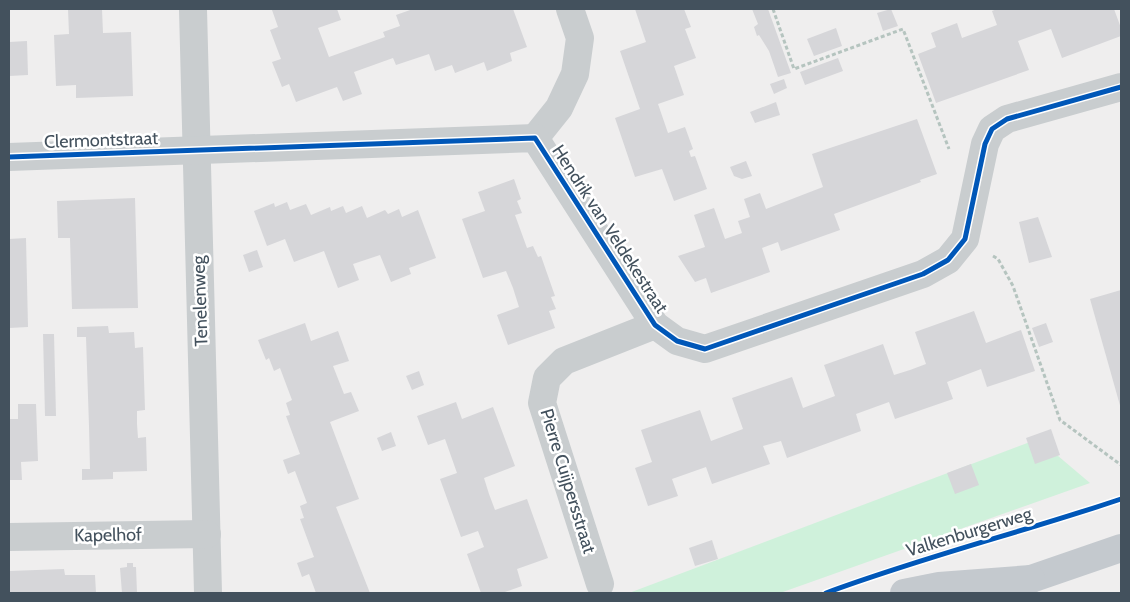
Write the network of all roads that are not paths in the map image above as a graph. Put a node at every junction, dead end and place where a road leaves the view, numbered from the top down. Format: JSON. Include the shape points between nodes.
{"nodes":[{"id":1,"x":193,"y":9,"type":"edge"},
{"id":2,"x":570,"y":9,"type":"edge"},
{"id":3,"x":1121,"y":88,"type":"edge"},
{"id":4,"x":535,"y":138,"type":"junction"},
{"id":5,"x":195,"y":149,"type":"junction"},
{"id":6,"x":9,"y":157,"type":"edge"},
{"id":7,"x":655,"y":325,"type":"junction"},
{"id":8,"x":207,"y":534,"type":"junction"},
{"id":9,"x":9,"y":537,"type":"edge"},
{"id":10,"x":1121,"y":548,"type":"edge"},
{"id":11,"x":1031,"y":579,"type":"junction"},
{"id":12,"x":600,"y":584,"type":"dead end"},
{"id":13,"x":208,"y":593,"type":"edge"},
{"id":14,"x":904,"y":593,"type":"edge"},
{"id":15,"x":1006,"y":593,"type":"edge"}],
"edges":[{"from":1,"to":5,"type":"street","name":"Tenelenweg"},
{"from":2,"to":4,"type":"street","via":[[580,38],[575,74],[559,108]]},
{"from":3,"to":7,"type":"street","name":"Hendrik van Veldekestraat","via":[[1007,120],[992,129],[985,144],[965,239],[948,260],[924,274],[705,349],[677,341]]},
{"from":4,"to":5,"type":"street","name":"Hendrik van Veldekestraat"},
{"from":4,"to":7,"type":"street","name":"Hendrik van Veldekestraat"},
{"from":5,"to":6,"type":"street","name":"Clermontstraat"},
{"from":5,"to":8,"type":"street","name":"Tenelenweg"},
{"from":7,"to":12,"type":"street","name":"Pierre Cuijpersstraat","via":[[564,360],[547,378],[542,403]]},
{"from":8,"to":9,"type":"street","name":"Kapelhof"},
{"from":8,"to":13,"type":"street","name":"Tenelenweg"},
{"from":10,"to":11,"type":"main road"},
{"from":11,"to":14,"type":"main road","via":[[939,586]]},
{"from":11,"to":15,"type":"main road"}]}
